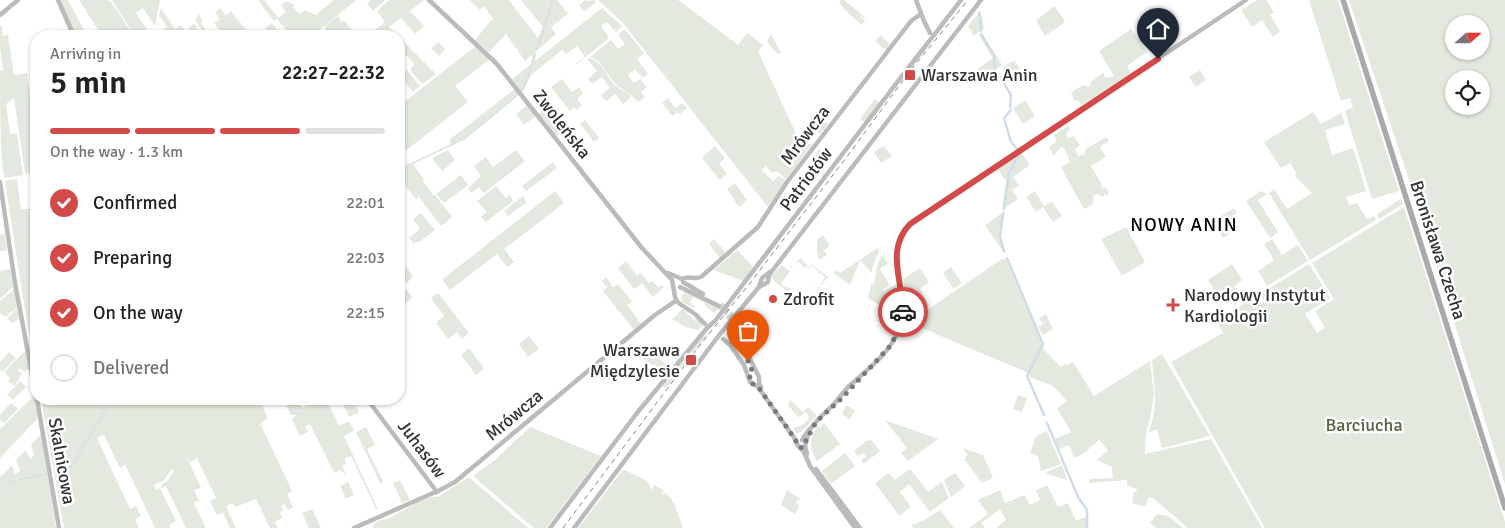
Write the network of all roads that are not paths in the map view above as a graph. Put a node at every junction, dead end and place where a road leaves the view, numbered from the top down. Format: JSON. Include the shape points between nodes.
{"nodes":[{"id":1,"x":18,"y":0,"type":"edge"},
{"id":2,"x":58,"y":0,"type":"edge"},
{"id":3,"x":429,"y":0,"type":"edge"},
{"id":4,"x":916,"y":0,"type":"edge"},
{"id":5,"x":961,"y":0,"type":"edge"},
{"id":6,"x":981,"y":0,"type":"edge"},
{"id":7,"x":1246,"y":0,"type":"edge"},
{"id":8,"x":1344,"y":0,"type":"edge"},
{"id":9,"x":921,"y":14,"type":"junction"},
{"id":10,"x":0,"y":15,"type":"edge"},
{"id":11,"x":71,"y":30,"type":"edge"},
{"id":12,"x":929,"y":34,"type":"junction"},
{"id":13,"x":0,"y":182,"type":"edge"},
{"id":14,"x":678,"y":283,"type":"junction"},
{"id":15,"x":677,"y":300,"type":"junction"},
{"id":16,"x":720,"y":305,"type":"tunnel mouth"},
{"id":17,"x":736,"y":323,"type":"tunnel mouth"},
{"id":18,"x":707,"y":325,"type":"junction"},
{"id":19,"x":723,"y":337,"type":"junction"},
{"id":20,"x":30,"y":361,"type":"edge"},
{"id":21,"x":752,"y":376,"type":"junction"},
{"id":22,"x":757,"y":383,"type":"junction"},
{"id":23,"x":38,"y":405,"type":"edge"},
{"id":24,"x":372,"y":405,"type":"edge"},
{"id":25,"x":802,"y":443,"type":"junction"},
{"id":26,"x":437,"y":492,"type":"junction"},
{"id":27,"x":1505,"y":497,"type":"edge"},
{"id":28,"x":1505,"y":508,"type":"edge"},
{"id":29,"x":59,"y":528,"type":"edge"},
{"id":30,"x":354,"y":528,"type":"edge"},
{"id":31,"x":550,"y":528,"type":"edge"},
{"id":32,"x":574,"y":528,"type":"edge"},
{"id":33,"x":855,"y":528,"type":"edge"},
{"id":34,"x":860,"y":528,"type":"edge"}],
"edges":[{"from":1,"to":10,"type":"street"},
{"from":2,"to":11,"type":"street"},
{"from":3,"to":14,"type":"street","name":"Zwoleńska","via":[[492,58],[642,248]]},
{"from":4,"to":9,"type":"street"},
{"from":5,"to":12,"type":"street","name":"Patriotów"},
{"from":6,"to":19,"type":"street"},
{"from":7,"to":25,"type":"street","via":[[917,219],[902,234],[898,245],[896,259],[903,309],[899,329],[889,348],[813,426]]},
{"from":8,"to":27,"type":"main road","name":"Bronisława Czecha"},
{"from":8,"to":28,"type":"main road","name":"Bronisława Czecha"},
{"from":9,"to":12,"type":"street"},
{"from":9,"to":14,"type":"street","name":"Mrówcza","via":[[911,21],[783,187],[756,229],[700,277],[686,277]]},
{"from":12,"to":18,"type":"street","name":"Patriotów","via":[[916,56],[716,319]]},
{"from":13,"to":20,"type":"street","name":"Skalnicowa"},
{"from":14,"to":15,"type":"street"},
{"from":14,"to":16,"type":"street"},
{"from":15,"to":18,"type":"street"},
{"from":15,"to":26,"type":"street","name":"Mrówcza","via":[[464,475]]},
{"from":17,"to":21,"type":"street"},
{"from":18,"to":31,"type":"street","name":"Patriotów"},
{"from":19,"to":21,"type":"street"},
{"from":19,"to":32,"type":"street"},
{"from":21,"to":22,"type":"street","via":[[759,377]]},
{"from":21,"to":22,"type":"street","via":[[750,382]]},
{"from":22,"to":25,"type":"street"},
{"from":23,"to":29,"type":"street","name":"Skalnicowa"},
{"from":24,"to":26,"type":"street","name":"Juhasów"},
{"from":25,"to":33,"type":"street","via":[[810,466]]},
{"from":25,"to":34,"type":"street","via":[[810,460]]},
{"from":26,"to":30,"type":"street","name":"Mrówcza"}]}
